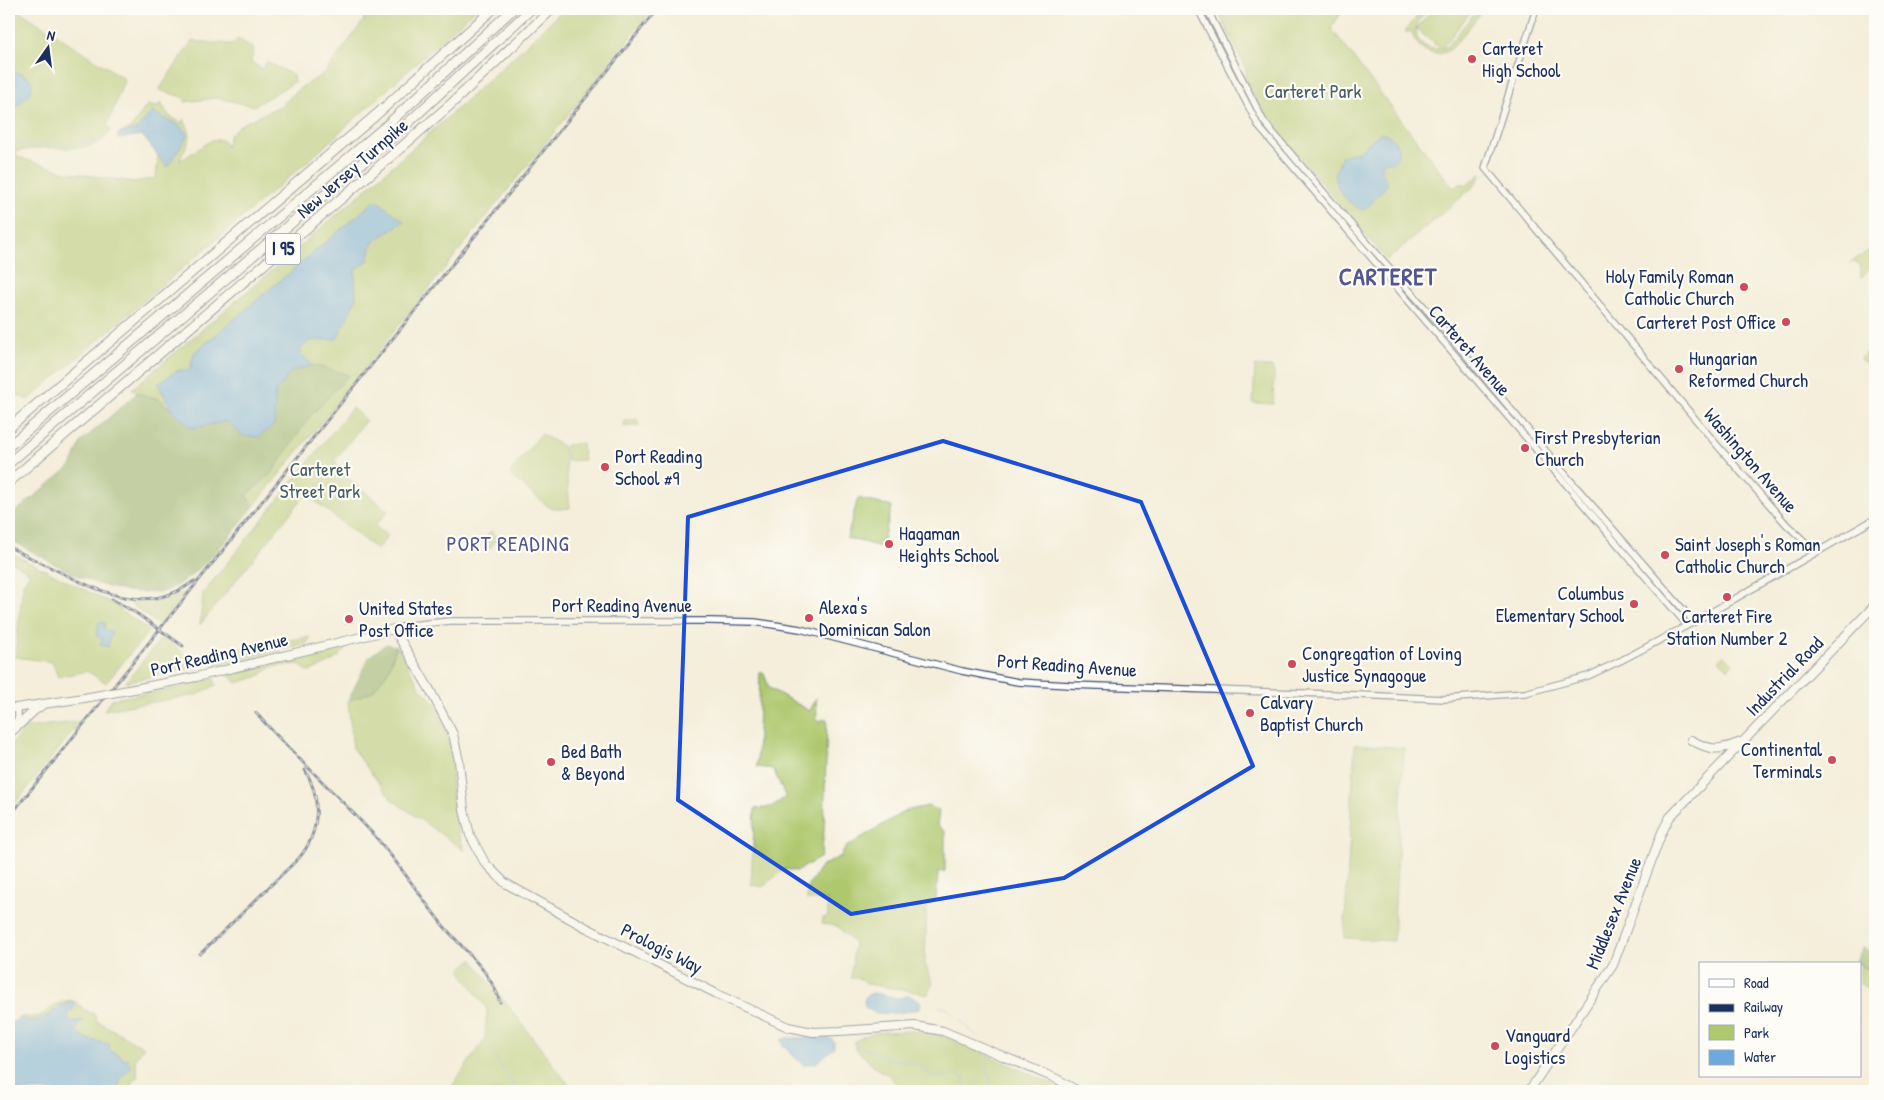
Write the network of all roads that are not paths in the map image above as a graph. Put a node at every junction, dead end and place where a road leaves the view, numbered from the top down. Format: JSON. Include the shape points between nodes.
{"nodes":[{"id":1,"x":493,"y":9,"type":"edge"},
{"id":2,"x":513,"y":9,"type":"edge"},
{"id":3,"x":532,"y":9,"type":"edge"},
{"id":4,"x":552,"y":9,"type":"edge"},
{"id":5,"x":1198,"y":9,"type":"edge"},
{"id":6,"x":1207,"y":9,"type":"edge"},
{"id":7,"x":1536,"y":9,"type":"edge"},
{"id":8,"x":9,"y":428,"type":"edge"},
{"id":9,"x":9,"y":446,"type":"edge"},
{"id":10,"x":9,"y":463,"type":"edge"},
{"id":11,"x":9,"y":482,"type":"edge"},
{"id":12,"x":1875,"y":519,"type":"edge"},
{"id":13,"x":1816,"y":552,"type":"junction"},
{"id":14,"x":1875,"y":604,"type":"edge"},
{"id":15,"x":1694,"y":622,"type":"junction"},
{"id":16,"x":1686,"y":626,"type":"junction"},
{"id":17,"x":394,"y":629,"type":"junction"},
{"id":18,"x":44,"y":704,"type":"junction"},
{"id":19,"x":18,"y":708,"type":"junction"},
{"id":20,"x":9,"y":709,"type":"edge"},
{"id":21,"x":9,"y":733,"type":"edge"},
{"id":22,"x":1691,"y":740,"type":"dead end"},
{"id":23,"x":1743,"y":742,"type":"junction"},
{"id":24,"x":1717,"y":769,"type":"joint"},
{"id":25,"x":1078,"y":1091,"type":"edge"},
{"id":26,"x":1529,"y":1091,"type":"edge"}],
"edges":[{"from":1,"to":8,"type":"highway","name":"New Jersey Turnpike","number":"I 95","via":[[376,115]]},
{"from":2,"to":9,"type":"highway","name":"New Jersey Turnpike","number":"I 95","via":[[379,132]]},
{"from":3,"to":10,"type":"highway","name":"New Jersey Turnpike","number":"I 95","via":[[387,142]]},
{"from":4,"to":11,"type":"highway","name":"New Jersey Turnpike","number":"I 95","via":[[450,105]]},
{"from":5,"to":16,"type":"street","name":"Carteret Avenue","via":[[1259,126]]},
{"from":6,"to":15,"type":"street","name":"Carteret Avenue","via":[[1264,122]]},
{"from":7,"to":13,"type":"street","name":"Washington Avenue","via":[[1485,168],[1717,445],[1787,525]]},
{"from":12,"to":13,"type":"street","name":"Port Reading Avenue"},
{"from":13,"to":15,"type":"street","name":"Port Reading Avenue"},
{"from":14,"to":23,"type":"main road","name":"Industrial Road"},
{"from":15,"to":16,"type":"street","name":"Port Reading Avenue"},
{"from":16,"to":17,"type":"street","name":"Port Reading Avenue","via":[[1588,676],[1525,693],[1444,699],[1018,682],[800,629],[755,622],[450,621]]},
{"from":17,"to":18,"type":"main road","name":"Port Reading Avenue","bridge":true,"via":[[196,677]]},
{"from":17,"to":25,"type":"main road","name":"Prologis Way","via":[[453,734],[470,835],[485,862],[505,883],[597,934],[788,1027],[813,1032],[915,1026],[943,1031]]},
{"from":18,"to":19,"type":"main road","name":"Port Reading Avenue"},
{"from":18,"to":21,"type":"main road"},
{"from":19,"to":20,"type":"main road","name":"Port Reading Avenue"},
{"from":19,"to":21,"type":"street","via":[[18,718]]},
{"from":22,"to":23,"type":"main road","via":[[1717,750]]},
{"from":23,"to":24,"type":"main road","name":"Industrial Road"},
{"from":24,"to":26,"type":"main road","name":"Middlesex Avenue","via":[[1670,817],[1613,965]]}]}
